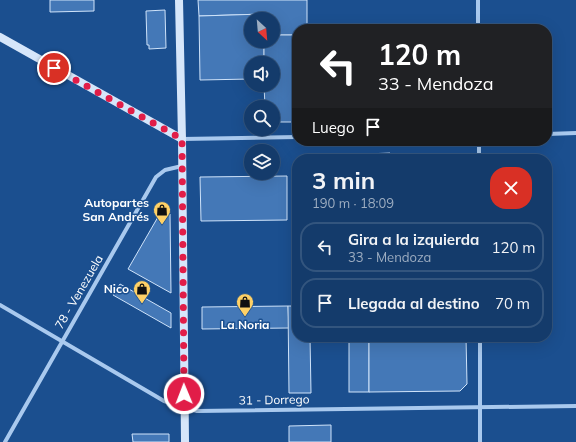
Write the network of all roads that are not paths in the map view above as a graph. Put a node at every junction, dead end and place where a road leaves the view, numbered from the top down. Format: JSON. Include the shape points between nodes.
{"nodes":[{"id":1,"x":179,"y":0,"type":"edge"},
{"id":2,"x":478,"y":0,"type":"edge"},
{"id":3,"x":478,"y":24,"type":"edge"},
{"id":4,"x":0,"y":37,"type":"edge"},
{"id":5,"x":576,"y":133,"type":"edge"},
{"id":6,"x":552,"y":134,"type":"edge"},
{"id":7,"x":292,"y":137,"type":"edge"},
{"id":8,"x":182,"y":139,"type":"junction"},
{"id":9,"x":182,"y":166,"type":"junction"},
{"id":10,"x":0,"y":306,"type":"edge"},
{"id":11,"x":63,"y":341,"type":"junction"},
{"id":12,"x":480,"y":342,"type":"edge"},
{"id":13,"x":576,"y":406,"type":"edge"},
{"id":14,"x":184,"y":407,"type":"junction"},
{"id":15,"x":480,"y":407,"type":"junction"},
{"id":16,"x":5,"y":442,"type":"edge"},
{"id":17,"x":185,"y":442,"type":"edge"},
{"id":18,"x":480,"y":442,"type":"edge"}],
"edges":[{"from":1,"to":8,"type":"main road"},
{"from":2,"to":3,"type":"street"},
{"from":4,"to":8,"type":"main road"},
{"from":5,"to":6,"type":"street"},
{"from":7,"to":8,"type":"street"},
{"from":8,"to":9,"type":"main road"},
{"from":9,"to":11,"type":"street","name":"78 - Venezuela","via":[[165,170],[156,177]]},
{"from":9,"to":14,"type":"main road"},
{"from":10,"to":11,"type":"street","name":"31 - Dorrego"},
{"from":11,"to":14,"type":"street","name":"31 - Dorrego","via":[[164,401]]},
{"from":11,"to":16,"type":"street","name":"78 - Venezuela"},
{"from":12,"to":15,"type":"street"},
{"from":13,"to":15,"type":"street","name":"31 - Dorrego"},
{"from":14,"to":15,"type":"street","name":"31 - Dorrego","via":[[197,411]]},
{"from":14,"to":17,"type":"main road"},
{"from":15,"to":18,"type":"street"}]}
